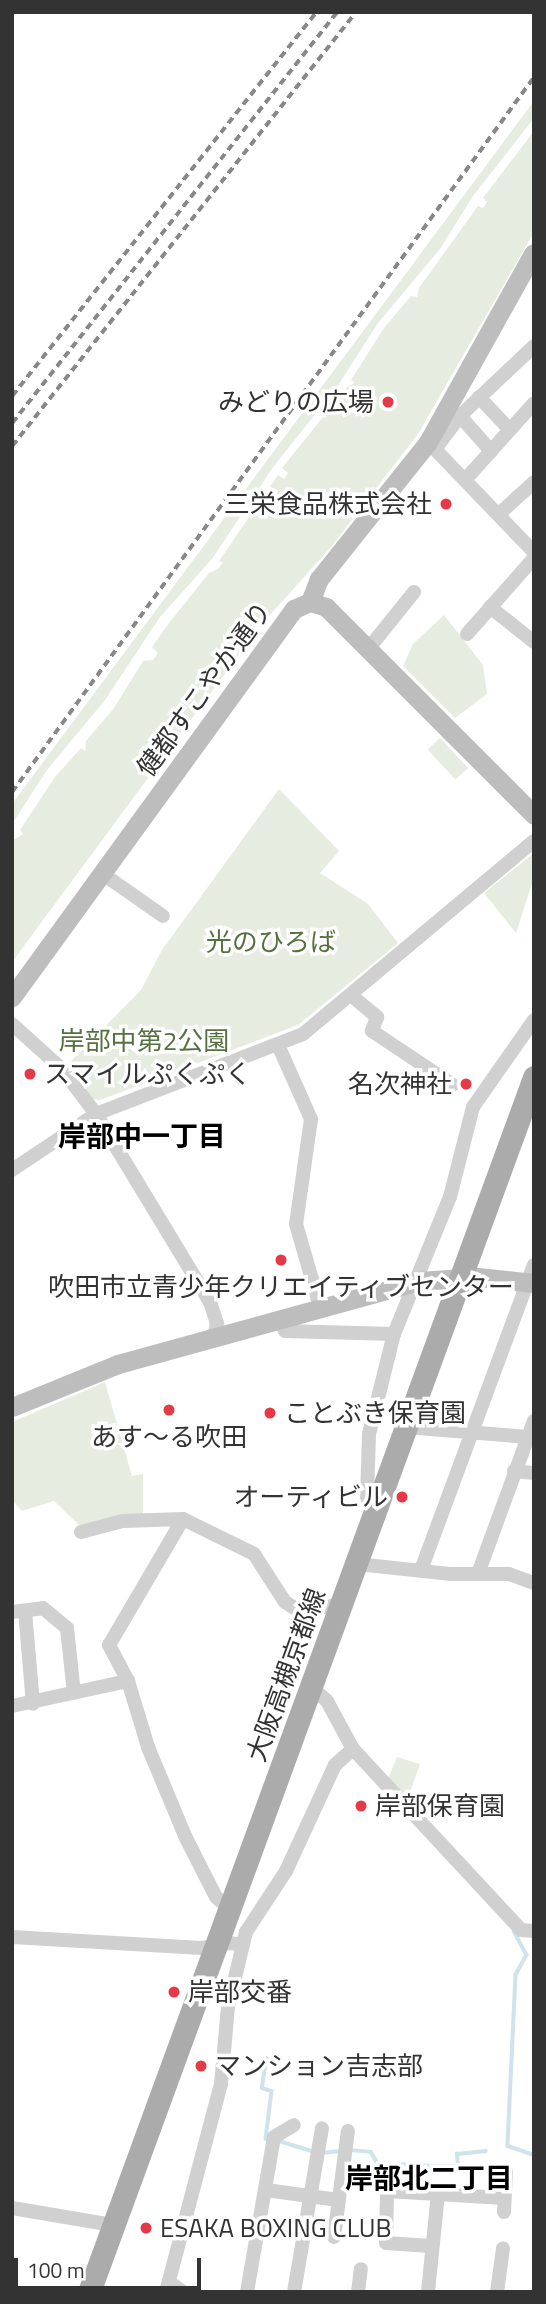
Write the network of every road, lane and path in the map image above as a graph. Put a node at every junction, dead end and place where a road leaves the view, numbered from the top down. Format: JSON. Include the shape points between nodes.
{"nodes":[{"id":1,"x":533,"y":253,"type":"edge"},
{"id":2,"x":534,"y":346,"type":"edge"},
{"id":3,"x":479,"y":397,"type":"junction"},
{"id":4,"x":534,"y":403,"type":"edge"},
{"id":5,"x":460,"y":416,"type":"junction"},
{"id":6,"x":509,"y":429,"type":"junction"},
{"id":7,"x":432,"y":445,"type":"junction"},
{"id":8,"x":491,"y":450,"type":"junction"},
{"id":9,"x":465,"y":480,"type":"junction"},
{"id":10,"x":534,"y":482,"type":"edge"},
{"id":11,"x":499,"y":514,"type":"junction"},
{"id":12,"x":534,"y":552,"type":"edge"},
{"id":13,"x":534,"y":558,"type":"edge"},
{"id":14,"x":414,"y":593,"type":"dead end"},
{"id":15,"x":310,"y":602,"type":"junction"},
{"id":16,"x":490,"y":607,"type":"junction"},
{"id":17,"x":467,"y":634,"type":"dead end"},
{"id":18,"x":534,"y":642,"type":"edge"},
{"id":19,"x":369,"y":648,"type":"junction"},
{"id":20,"x":534,"y":815,"type":"edge"},
{"id":21,"x":534,"y":841,"type":"edge"},
{"id":22,"x":103,"y":873,"type":"junction"},
{"id":23,"x":163,"y":916,"type":"dead end"},
{"id":24,"x":352,"y":996,"type":"junction"},
{"id":25,"x":12,"y":997,"type":"edge"},
{"id":26,"x":534,"y":1020,"type":"edge"},
{"id":27,"x":12,"y":1024,"type":"edge"},
{"id":28,"x":278,"y":1045,"type":"junction"},
{"id":29,"x":534,"y":1077,"type":"edge"},
{"id":30,"x":453,"y":1085,"type":"dead end"},
{"id":31,"x":96,"y":1114,"type":"junction"},
{"id":32,"x":526,"y":1125,"type":"edge"},
{"id":33,"x":12,"y":1170,"type":"edge"},
{"id":34,"x":532,"y":1277,"type":"edge"},
{"id":35,"x":459,"y":1279,"type":"junction"},
{"id":36,"x":419,"y":1281,"type":"junction"},
{"id":37,"x":320,"y":1307,"type":"junction"},
{"id":38,"x":281,"y":1319,"type":"junction"},
{"id":39,"x":394,"y":1334,"type":"junction"},
{"id":40,"x":214,"y":1337,"type":"junction"},
{"id":41,"x":12,"y":1407,"type":"edge"},
{"id":42,"x":534,"y":1421,"type":"edge"},
{"id":43,"x":406,"y":1427,"type":"junction"},
{"id":44,"x":471,"y":1433,"type":"junction"},
{"id":45,"x":527,"y":1437,"type":"junction"},
{"id":46,"x":514,"y":1471,"type":"junction"},
{"id":47,"x":534,"y":1473,"type":"edge"},
{"id":48,"x":374,"y":1515,"type":"junction"},
{"id":49,"x":183,"y":1519,"type":"junction"},
{"id":50,"x":81,"y":1532,"type":"dead end"},
{"id":51,"x":357,"y":1564,"type":"junction"},
{"id":52,"x":421,"y":1570,"type":"junction"},
{"id":53,"x":479,"y":1571,"type":"junction"},
{"id":54,"x":533,"y":1580,"type":"edge"},
{"id":55,"x":341,"y":1605,"type":"junction"},
{"id":56,"x":18,"y":1611,"type":"edge"},
{"id":57,"x":128,"y":1681,"type":"junction"},
{"id":58,"x":311,"y":1687,"type":"junction"},
{"id":59,"x":74,"y":1693,"type":"junction"},
{"id":60,"x":33,"y":1704,"type":"junction"},
{"id":61,"x":12,"y":1706,"type":"edge"},
{"id":62,"x":353,"y":1749,"type":"junction"},
{"id":63,"x":230,"y":1909,"type":"junction"},
{"id":64,"x":534,"y":1931,"type":"edge"},
{"id":65,"x":12,"y":1937,"type":"edge"},
{"id":66,"x":216,"y":1945,"type":"junction"},
{"id":67,"x":242,"y":1945,"type":"junction"},
{"id":68,"x":294,"y":2125,"type":"dead end"},
{"id":69,"x":321,"y":2128,"type":"dead end"},
{"id":70,"x":348,"y":2131,"type":"dead end"},
{"id":71,"x":506,"y":2172,"type":"dead end"},
{"id":72,"x":266,"y":2190,"type":"junction"},
{"id":73,"x":438,"y":2193,"type":"junction"},
{"id":74,"x":312,"y":2197,"type":"junction"},
{"id":75,"x":338,"y":2200,"type":"junction"},
{"id":76,"x":14,"y":2206,"type":"edge"},
{"id":77,"x":113,"y":2225,"type":"junction"},
{"id":78,"x":334,"y":2237,"type":"dead end"},
{"id":79,"x":430,"y":2246,"type":"junction"},
{"id":80,"x":503,"y":2248,"type":"dead end"},
{"id":81,"x":360,"y":2269,"type":"dead end"},
{"id":82,"x":167,"y":2287,"type":"edge"},
{"id":83,"x":89,"y":2292,"type":"edge"},
{"id":84,"x":183,"y":2292,"type":"edge"},
{"id":85,"x":247,"y":2292,"type":"edge"},
{"id":86,"x":294,"y":2292,"type":"edge"},
{"id":87,"x":358,"y":2292,"type":"edge"},
{"id":88,"x":428,"y":2292,"type":"edge"},
{"id":89,"x":497,"y":2292,"type":"edge"}],
"edges":[{"from":1,"to":7,"type":"street"},
{"from":2,"to":3,"type":"street"},
{"from":3,"to":5,"type":"street"},
{"from":3,"to":6,"type":"street"},
{"from":4,"to":6,"type":"street"},
{"from":5,"to":7,"type":"street"},
{"from":5,"to":8,"type":"street"},
{"from":6,"to":8,"type":"street"},
{"from":7,"to":9,"type":"street"},
{"from":7,"to":15,"type":"street","via":[[319,579]]},
{"from":8,"to":9,"type":"street"},
{"from":9,"to":11,"type":"street"},
{"from":10,"to":11,"type":"street"},
{"from":11,"to":12,"type":"street"},
{"from":13,"to":16,"type":"street"},
{"from":14,"to":19,"type":"street"},
{"from":15,"to":19,"type":"street","name":"健都すこやか通り","via":[[326,607]]},
{"from":15,"to":22,"type":"street","name":"健都すこやか通り","via":[[294,609]]},
{"from":16,"to":17,"type":"street"},
{"from":16,"to":18,"type":"street"},
{"from":19,"to":20,"type":"street","name":"健都すこやか通り"},
{"from":21,"to":24,"type":"street"},
{"from":22,"to":23,"type":"street","via":[[145,911]]},
{"from":22,"to":25,"type":"street","name":"健都すこやか通り"},
{"from":24,"to":28,"type":"street","via":[[303,1034]]},
{"from":24,"to":30,"type":"street","via":[[377,1017],[372,1031]]},
{"from":26,"to":36,"type":"street","via":[[473,1107],[450,1197]]},
{"from":27,"to":31,"type":"street","via":[[62,1069]]},
{"from":28,"to":31,"type":"street"},
{"from":28,"to":37,"type":"street","via":[[311,1119],[296,1224]]},
{"from":29,"to":32,"type":"main road","name":"大阪高槻京都線"},
{"from":31,"to":33,"type":"street"},
{"from":31,"to":40,"type":"street","via":[[210,1302],[217,1322]]},
{"from":32,"to":35,"type":"main road","name":"大阪高槻京都線"},
{"from":34,"to":35,"type":"street"},
{"from":34,"to":44,"type":"street"},
{"from":35,"to":36,"type":"street"},
{"from":35,"to":43,"type":"main road","name":"大阪高槻京都線"},
{"from":36,"to":37,"type":"street"},
{"from":36,"to":39,"type":"street"},
{"from":37,"to":38,"type":"street"},
{"from":38,"to":39,"type":"street","via":[[285,1331]]},
{"from":38,"to":40,"type":"street"},
{"from":39,"to":48,"type":"street","via":[[369,1434],[366,1489]]},
{"from":40,"to":41,"type":"street","via":[[90,1373]]},
{"from":42,"to":45,"type":"street"},
{"from":43,"to":44,"type":"street"},
{"from":43,"to":48,"type":"main road","name":"大阪高槻京都線"},
{"from":44,"to":45,"type":"street"},
{"from":44,"to":52,"type":"street"},
{"from":45,"to":46,"type":"street"},
{"from":46,"to":47,"type":"street"},
{"from":46,"to":53,"type":"street"},
{"from":48,"to":51,"type":"main road","name":"大阪高槻京都線"},
{"from":49,"to":50,"type":"street","via":[[123,1521]]},
{"from":49,"to":55,"type":"street","via":[[247,1549],[268,1570],[285,1602],[298,1610]]},
{"from":49,"to":57,"type":"street","via":[[109,1644]]},
{"from":51,"to":52,"type":"street"},
{"from":51,"to":55,"type":"main road","name":"大阪高槻京都線"},
{"from":52,"to":53,"type":"street"},
{"from":53,"to":54,"type":"street"},
{"from":55,"to":58,"type":"main road","name":"大阪高槻京都線"},
{"from":56,"to":59,"type":"street","via":[[43,1608],[67,1628]]},
{"from":56,"to":60,"type":"street"},
{"from":57,"to":59,"type":"street"},
{"from":57,"to":63,"type":"street","via":[[148,1747],[185,1836],[215,1897]]},
{"from":58,"to":62,"type":"street","via":[[327,1701]]},
{"from":58,"to":63,"type":"main road","name":"大阪高槻京都線"},
{"from":59,"to":60,"type":"street"},
{"from":60,"to":61,"type":"street"},
{"from":62,"to":64,"type":"street","via":[[521,1930]]},
{"from":62,"to":67,"type":"street","via":[[335,1765],[286,1871]]},
{"from":63,"to":66,"type":"main road","name":"大阪高槻京都線"},
{"from":65,"to":66,"type":"street"},
{"from":66,"to":67,"type":"street"},
{"from":66,"to":77,"type":"main road","name":"大阪高槻京都線"},
{"from":67,"to":82,"type":"street","via":[[228,2007],[221,2084]]},
{"from":68,"to":72,"type":"street","via":[[273,2140]]},
{"from":69,"to":74,"type":"street"},
{"from":70,"to":75,"type":"street"},
{"from":71,"to":73,"type":"street","via":[[504,2205]]},
{"from":72,"to":74,"type":"street"},
{"from":72,"to":85,"type":"street"},
{"from":73,"to":79,"type":"street"},
{"from":73,"to":79,"type":"street","via":[[387,2191],[386,2243]]},
{"from":74,"to":75,"type":"street"},
{"from":74,"to":86,"type":"street"},
{"from":75,"to":78,"type":"street"},
{"from":76,"to":77,"type":"street"},
{"from":77,"to":83,"type":"main road","name":"大阪高槻京都線"},
{"from":79,"to":88,"type":"street"},
{"from":80,"to":89,"type":"street"},
{"from":81,"to":87,"type":"street"},
{"from":82,"to":84,"type":"street"}]}
